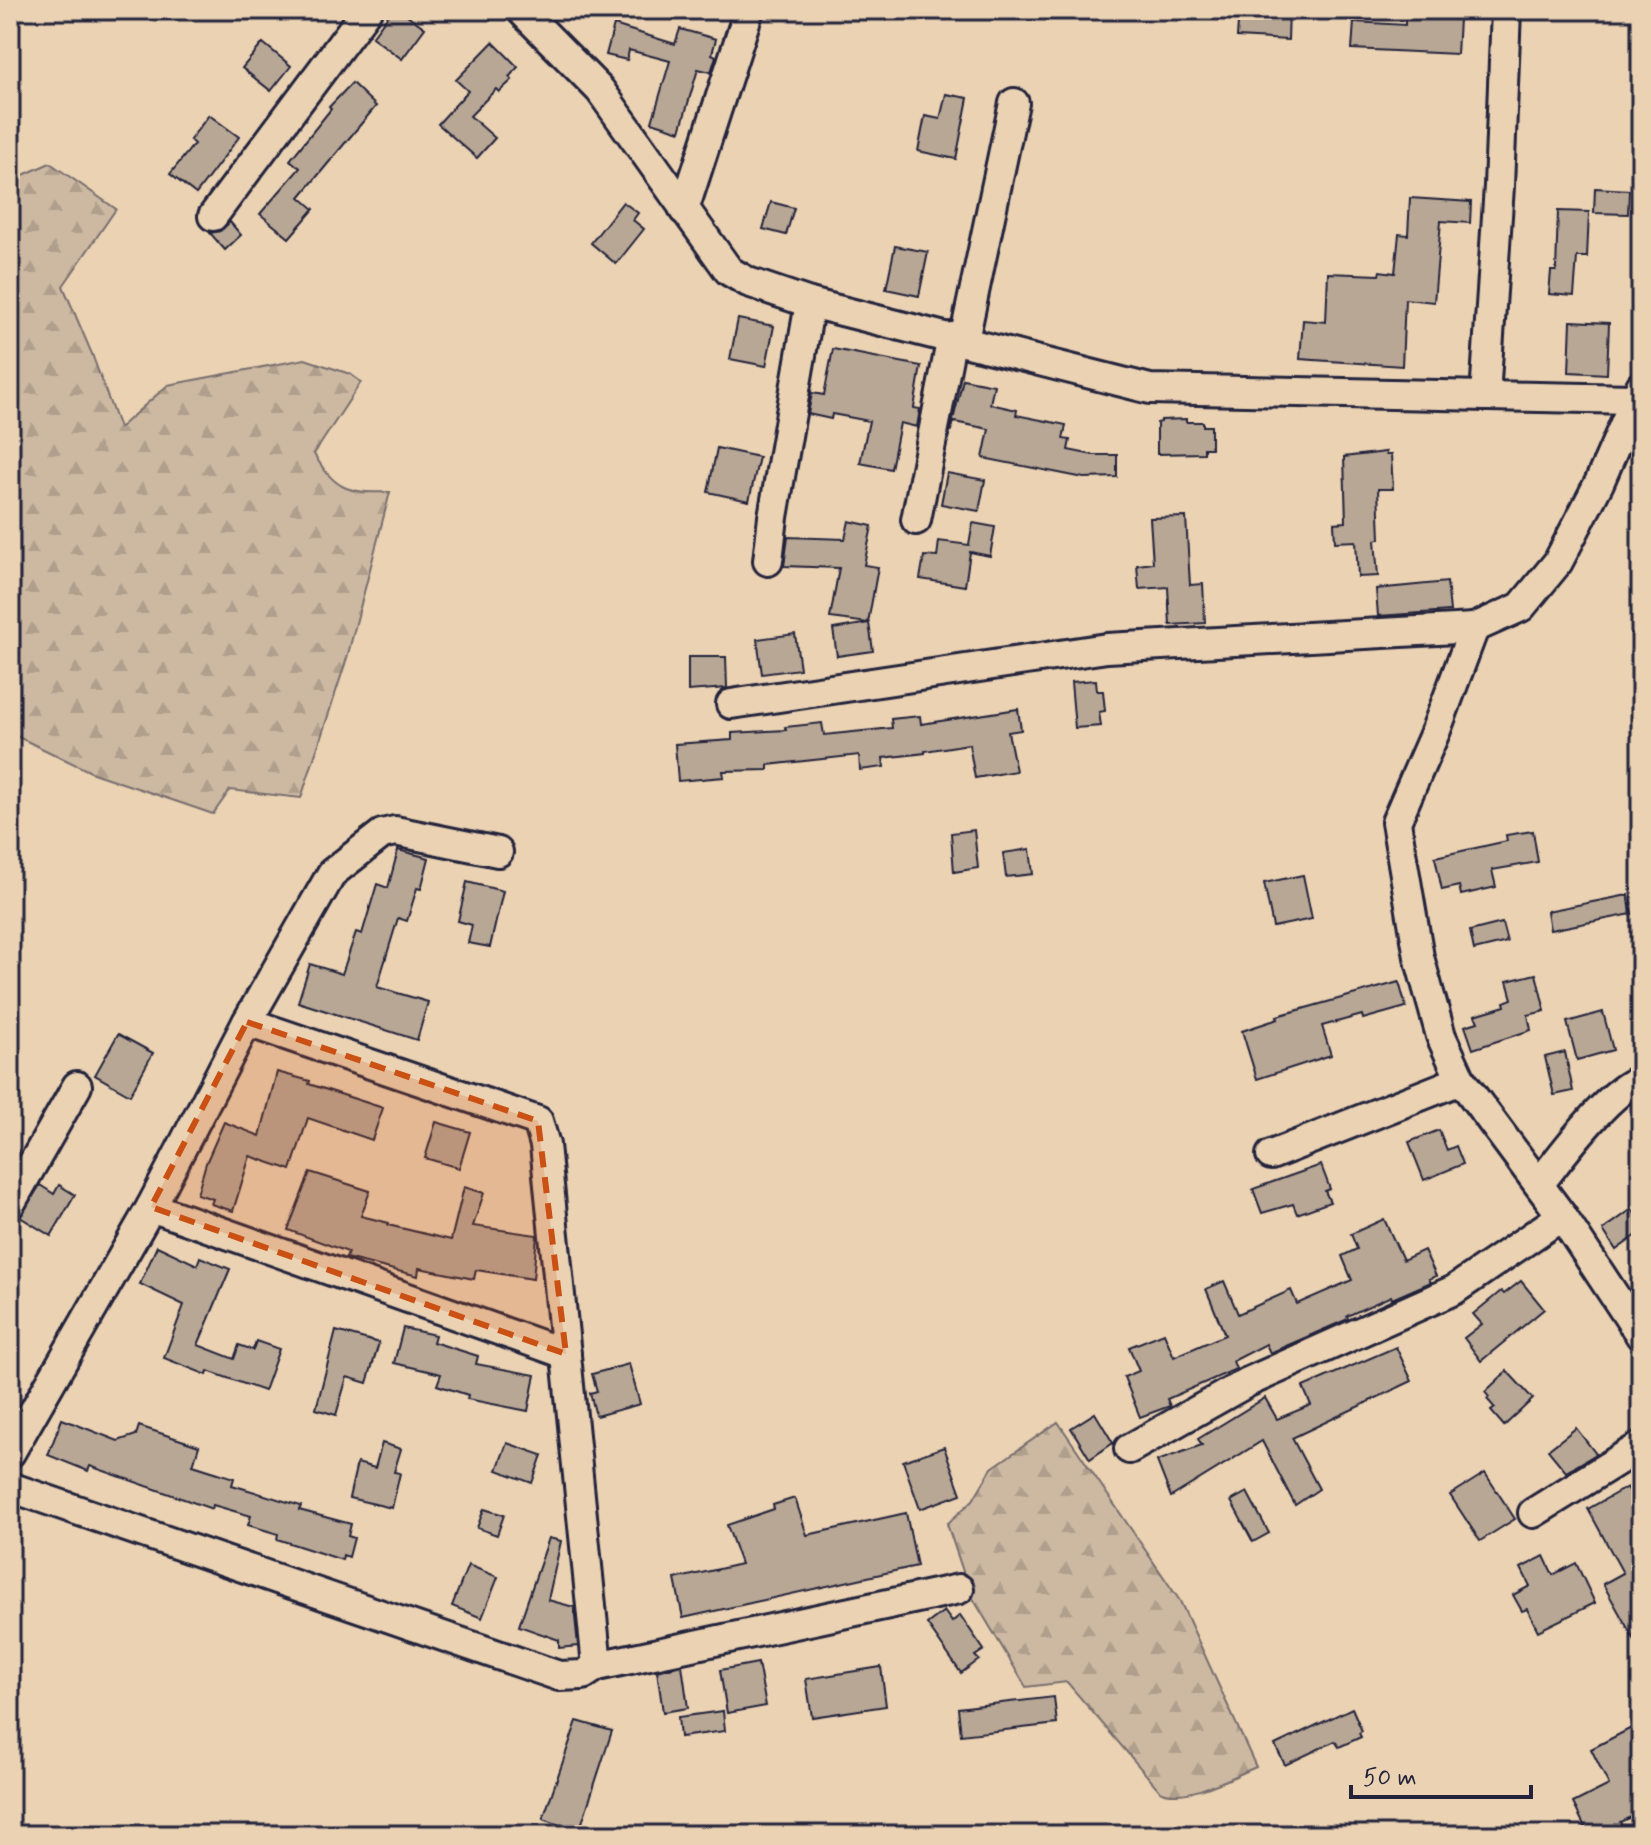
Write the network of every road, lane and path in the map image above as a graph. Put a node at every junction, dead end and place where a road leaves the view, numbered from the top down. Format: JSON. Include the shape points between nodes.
{"nodes":[{"id":1,"x":367,"y":10,"type":"edge"},
{"id":2,"x":521,"y":10,"type":"edge"},
{"id":3,"x":749,"y":10,"type":"edge"},
{"id":4,"x":1506,"y":10,"type":"edge"},
{"id":5,"x":1014,"y":103,"type":"dead end"},
{"id":6,"x":684,"y":210,"type":"junction"},
{"id":7,"x":213,"y":216,"type":"dead end"},
{"id":8,"x":810,"y":303,"type":"junction"},
{"id":9,"x":958,"y":339,"type":"junction"},
{"id":10,"x":1637,"y":392,"type":"edge"},
{"id":11,"x":1485,"y":396,"type":"junction"},
{"id":12,"x":916,"y":520,"type":"dead end"},
{"id":13,"x":768,"y":561,"type":"dead end"},
{"id":14,"x":1474,"y":628,"type":"junction"},
{"id":15,"x":731,"y":704,"type":"dead end"},
{"id":16,"x":498,"y":852,"type":"dead end"},
{"id":17,"x":247,"y":1022,"type":"junction"},
{"id":18,"x":1461,"y":1080,"type":"junction"},
{"id":19,"x":1641,"y":1080,"type":"edge"},
{"id":20,"x":77,"y":1086,"type":"dead end"},
{"id":21,"x":1271,"y":1155,"type":"dead end"},
{"id":22,"x":1539,"y":1184,"type":"junction"},
{"id":23,"x":10,"y":1204,"type":"edge"},
{"id":24,"x":151,"y":1207,"type":"junction"},
{"id":25,"x":1562,"y":1216,"type":"junction"},
{"id":26,"x":1641,"y":1336,"type":"edge"},
{"id":27,"x":566,"y":1354,"type":"junction"},
{"id":28,"x":1641,"y":1446,"type":"edge"},
{"id":29,"x":1129,"y":1449,"type":"dead end"},
{"id":30,"x":10,"y":1453,"type":"edge"},
{"id":31,"x":10,"y":1487,"type":"edge"},
{"id":32,"x":1533,"y":1513,"type":"dead end"},
{"id":33,"x":959,"y":1589,"type":"dead end"},
{"id":34,"x":597,"y":1666,"type":"junction"}],
"edges":[{"from":1,"to":7,"type":"street"},
{"from":2,"to":6,"type":"street","via":[[600,90]]},
{"from":3,"to":6,"type":"street"},
{"from":4,"to":11,"type":"street"},
{"from":5,"to":9,"type":"street"},
{"from":6,"to":8,"type":"street","via":[[729,271]]},
{"from":8,"to":9,"type":"street"},
{"from":8,"to":13,"type":"street"},
{"from":9,"to":11,"type":"street","via":[[1150,389]]},
{"from":9,"to":12,"type":"street"},
{"from":10,"to":11,"type":"street"},
{"from":10,"to":14,"type":"street","via":[[1558,562],[1521,607]]},
{"from":14,"to":15,"type":"street","via":[[1107,648]]},
{"from":14,"to":18,"type":"street","via":[[1396,822],[1419,957],[1441,1036]]},
{"from":16,"to":17,"type":"street","via":[[395,831],[382,834],[332,873]]},
{"from":17,"to":24,"type":"street"},
{"from":17,"to":27,"type":"street","via":[[538,1121],[545,1145]]},
{"from":18,"to":21,"type":"street"},
{"from":18,"to":22,"type":"street"},
{"from":19,"to":22,"type":"street","via":[[1608,1102]]},
{"from":20,"to":23,"type":"street"},
{"from":22,"to":25,"type":"street"},
{"from":24,"to":27,"type":"street"},
{"from":24,"to":30,"type":"street"},
{"from":25,"to":26,"type":"street"},
{"from":25,"to":29,"type":"street","via":[[1454,1290],[1248,1382]]},
{"from":27,"to":34,"type":"street"},
{"from":28,"to":32,"type":"street"},
{"from":31,"to":34,"type":"street","via":[[559,1676],[583,1675]]},
{"from":33,"to":34,"type":"street"}]}
